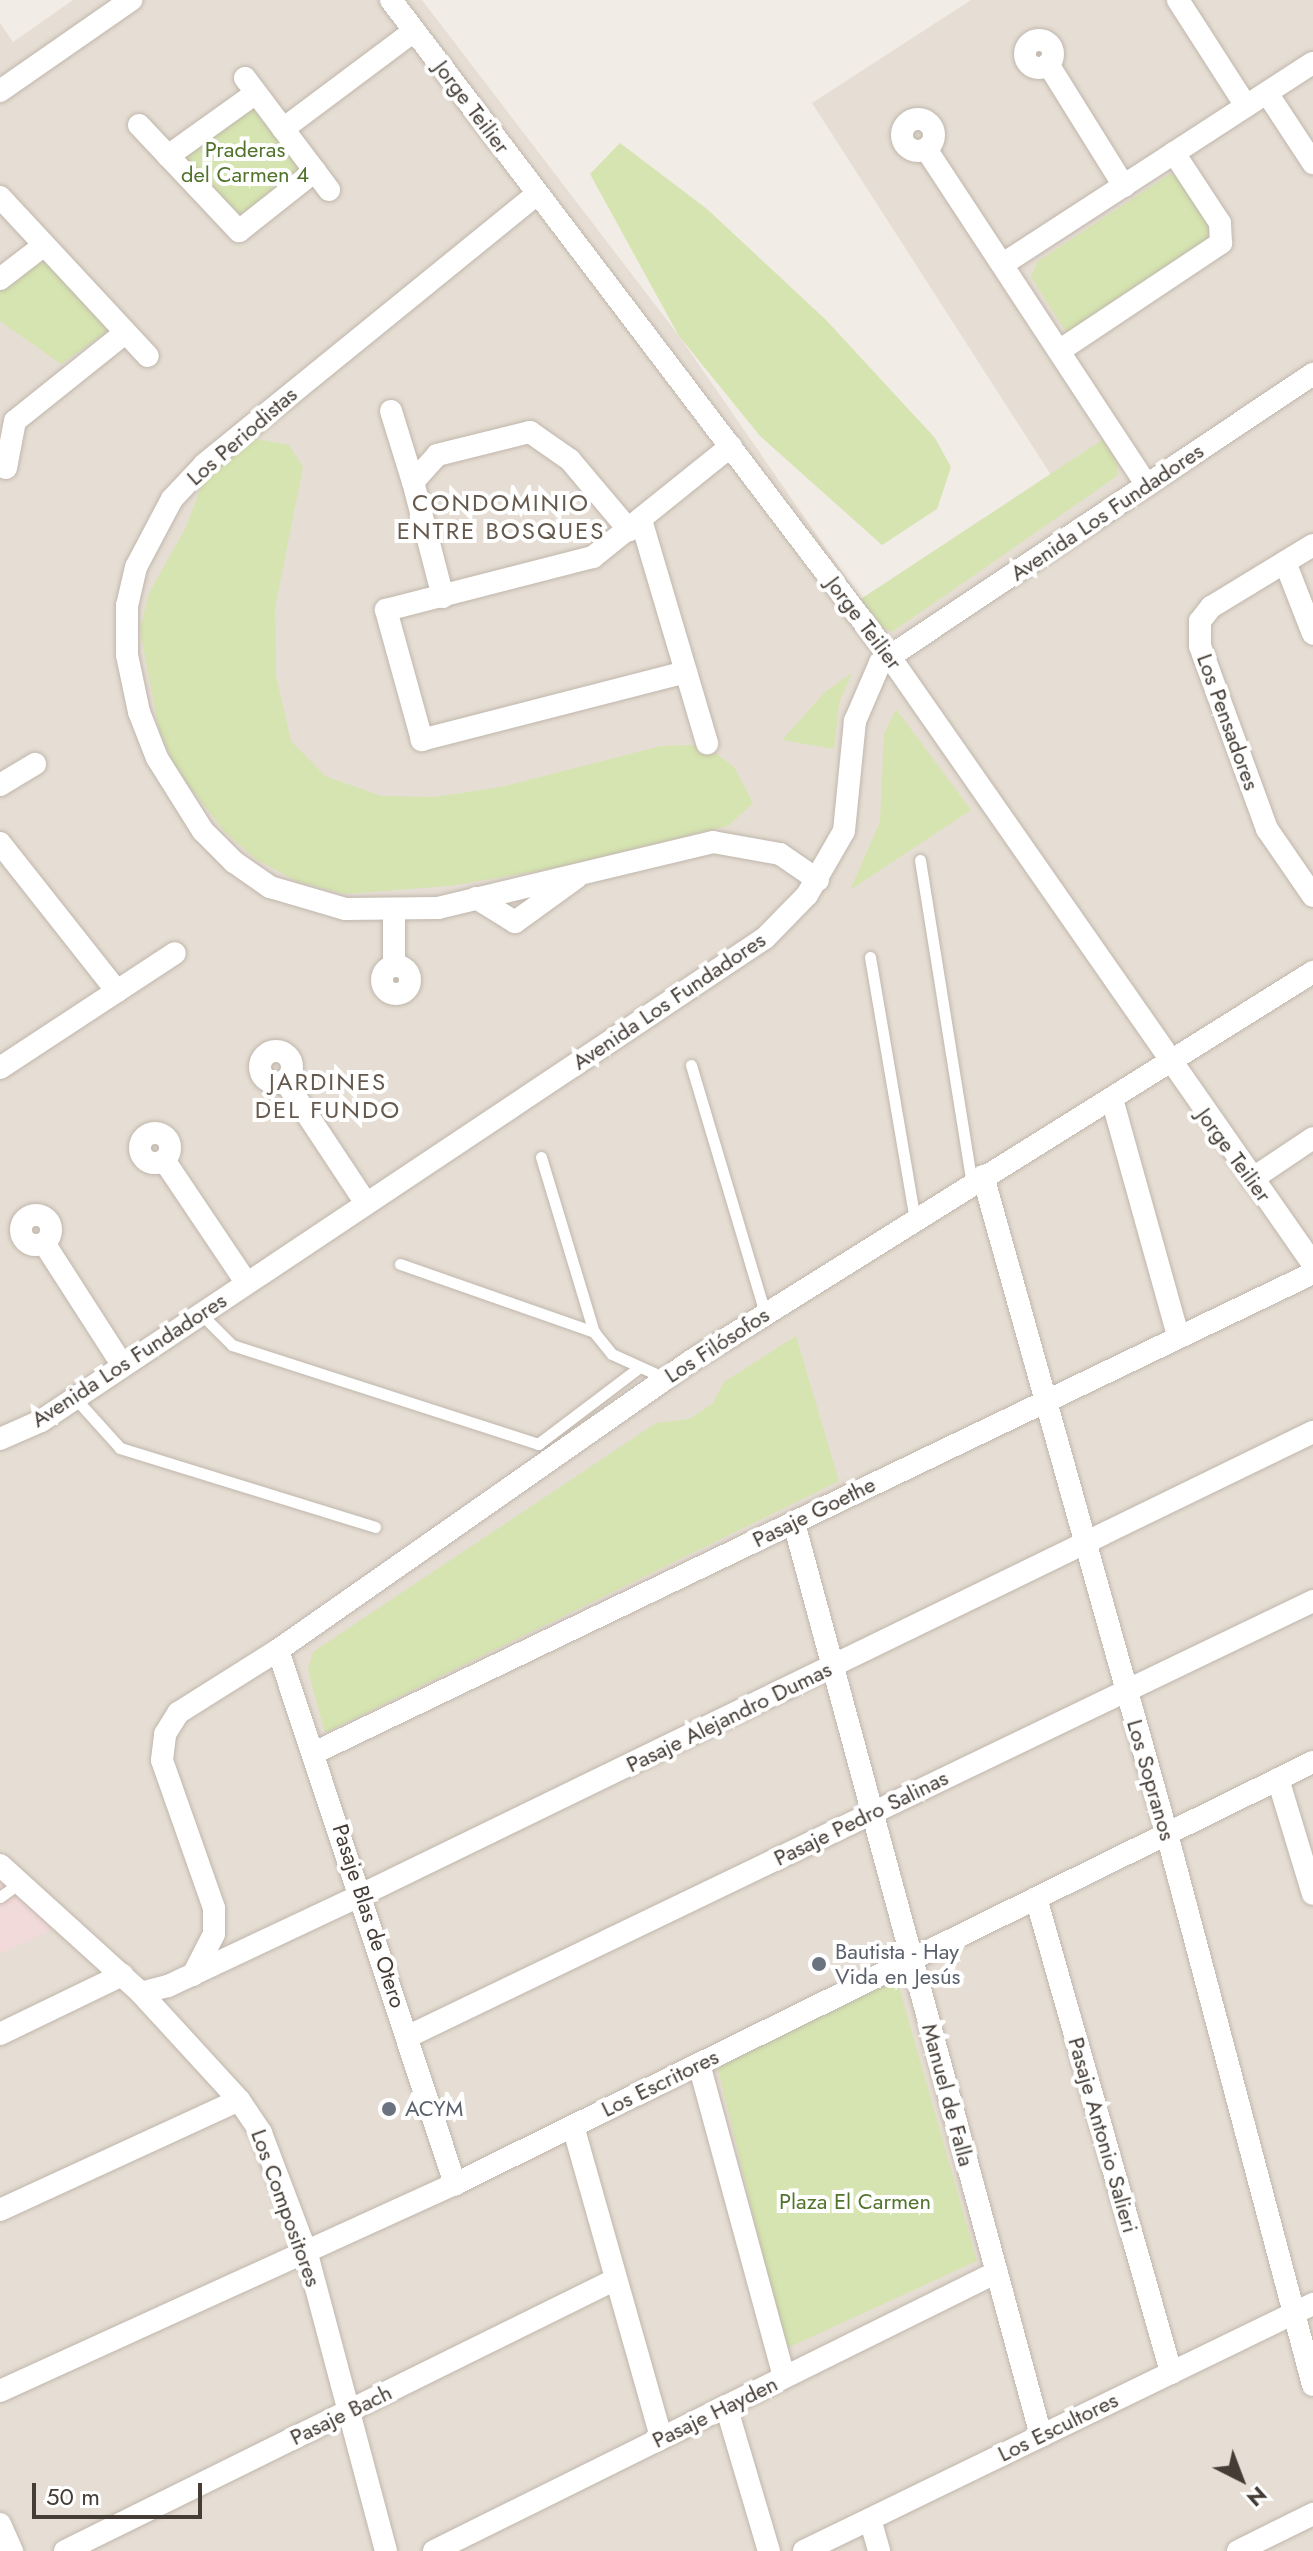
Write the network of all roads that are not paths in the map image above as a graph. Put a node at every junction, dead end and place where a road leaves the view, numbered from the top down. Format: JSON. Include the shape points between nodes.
{"nodes":[{"id":1,"x":131,"y":0,"type":"edge"},
{"id":2,"x":391,"y":0,"type":"edge"},
{"id":3,"x":1178,"y":0,"type":"edge"},
{"id":4,"x":414,"y":31,"type":"junction"},
{"id":5,"x":1313,"y":63,"type":"edge"},
{"id":6,"x":1048,"y":64,"type":"dead end"},
{"id":7,"x":0,"y":91,"type":"edge"},
{"id":8,"x":1267,"y":93,"type":"junction"},
{"id":9,"x":1246,"y":106,"type":"junction"},
{"id":10,"x":139,"y":125,"type":"dead end"},
{"id":11,"x":283,"y":129,"type":"junction"},
{"id":12,"x":926,"y":149,"type":"dead end"},
{"id":13,"x":1174,"y":153,"type":"junction"},
{"id":14,"x":168,"y":156,"type":"junction"},
{"id":15,"x":1313,"y":163,"type":"edge"},
{"id":16,"x":315,"y":171,"type":"junction"},
{"id":17,"x":1124,"y":186,"type":"junction"},
{"id":18,"x":329,"y":190,"type":"dead end"},
{"id":19,"x":537,"y":194,"type":"junction"},
{"id":20,"x":0,"y":197,"type":"edge"},
{"id":21,"x":43,"y":246,"type":"junction"},
{"id":22,"x":1003,"y":264,"type":"junction"},
{"id":23,"x":0,"y":279,"type":"edge"},
{"id":24,"x":125,"y":333,"type":"junction"},
{"id":25,"x":1059,"y":351,"type":"junction"},
{"id":26,"x":148,"y":356,"type":"dead end"},
{"id":27,"x":1313,"y":374,"type":"edge"},
{"id":28,"x":391,"y":411,"type":"dead end"},
{"id":29,"x":7,"y":416,"type":"edge"},
{"id":30,"x":731,"y":446,"type":"junction"},
{"id":31,"x":6,"y":468,"type":"dead end"},
{"id":32,"x":413,"y":482,"type":"junction"},
{"id":33,"x":1147,"y":485,"type":"junction"},
{"id":34,"x":635,"y":525,"type":"junction"},
{"id":35,"x":1313,"y":545,"type":"edge"},
{"id":36,"x":1285,"y":562,"type":"junction"},
{"id":37,"x":443,"y":597,"type":"junction"},
{"id":38,"x":1313,"y":634,"type":"edge"},
{"id":39,"x":890,"y":657,"type":"junction"},
{"id":40,"x":686,"y":672,"type":"junction"},
{"id":41,"x":707,"y":743,"type":"dead end"},
{"id":42,"x":35,"y":764,"type":"dead end"},
{"id":43,"x":0,"y":785,"type":"edge"},
{"id":44,"x":0,"y":843,"type":"edge"},
{"id":45,"x":920,"y":860,"type":"dead end"},
{"id":46,"x":577,"y":877,"type":"junction"},
{"id":47,"x":818,"y":880,"type":"junction"},
{"id":48,"x":1313,"y":896,"type":"edge"},
{"id":49,"x":476,"y":898,"type":"junction"},
{"id":50,"x":394,"y":910,"type":"junction"},
{"id":51,"x":175,"y":953,"type":"dead end"},
{"id":52,"x":870,"y":957,"type":"dead end"},
{"id":53,"x":394,"y":965,"type":"dead end"},
{"id":54,"x":1313,"y":972,"type":"edge"},
{"id":55,"x":117,"y":991,"type":"junction"},
{"id":56,"x":691,"y":1065,"type":"dead end"},
{"id":57,"x":1169,"y":1065,"type":"junction"},
{"id":58,"x":0,"y":1068,"type":"edge"},
{"id":59,"x":285,"y":1081,"type":"dead end"},
{"id":60,"x":1112,"y":1099,"type":"junction"},
{"id":61,"x":1313,"y":1138,"type":"edge"},
{"id":62,"x":541,"y":1157,"type":"dead end"},
{"id":63,"x":164,"y":1160,"type":"dead end"},
{"id":64,"x":1252,"y":1179,"type":"junction"},
{"id":65,"x":977,"y":1180,"type":"junction"},
{"id":66,"x":365,"y":1202,"type":"junction"},
{"id":67,"x":915,"y":1219,"type":"junction"},
{"id":68,"x":44,"y":1243,"type":"dead end"},
{"id":69,"x":400,"y":1264,"type":"dead end"},
{"id":70,"x":1313,"y":1264,"type":"edge"},
{"id":71,"x":1313,"y":1273,"type":"edge"},
{"id":72,"x":246,"y":1282,"type":"junction"},
{"id":73,"x":200,"y":1313,"type":"junction"},
{"id":74,"x":765,"y":1314,"type":"junction"},
{"id":75,"x":594,"y":1332,"type":"junction"},
{"id":76,"x":1178,"y":1336,"type":"junction"},
{"id":77,"x":123,"y":1366,"type":"junction"},
{"id":78,"x":637,"y":1369,"type":"junction"},
{"id":79,"x":665,"y":1378,"type":"junction"},
{"id":80,"x":75,"y":1398,"type":"junction"},
{"id":81,"x":1041,"y":1399,"type":"junction"},
{"id":82,"x":1313,"y":1432,"type":"edge"},
{"id":83,"x":0,"y":1439,"type":"edge"},
{"id":84,"x":794,"y":1523,"type":"junction"},
{"id":85,"x":375,"y":1527,"type":"dead end"},
{"id":86,"x":1083,"y":1546,"type":"junction"},
{"id":87,"x":1313,"y":1601,"type":"edge"},
{"id":88,"x":278,"y":1650,"type":"junction"},
{"id":89,"x":833,"y":1666,"type":"junction"},
{"id":90,"x":1126,"y":1692,"type":"junction"},
{"id":91,"x":316,"y":1752,"type":"junction"},
{"id":92,"x":1313,"y":1762,"type":"edge"},
{"id":93,"x":1278,"y":1779,"type":"junction"},
{"id":94,"x":872,"y":1812,"type":"junction"},
{"id":95,"x":1167,"y":1834,"type":"junction"},
{"id":96,"x":0,"y":1865,"type":"edge"},
{"id":97,"x":19,"y":1883,"type":"junction"},
{"id":98,"x":1313,"y":1894,"type":"edge"},
{"id":99,"x":361,"y":1895,"type":"junction"},
{"id":100,"x":0,"y":1897,"type":"edge"},
{"id":101,"x":1036,"y":1898,"type":"junction"},
{"id":102,"x":912,"y":1960,"type":"junction"},
{"id":103,"x":122,"y":1975,"type":"junction"},
{"id":104,"x":193,"y":1975,"type":"junction"},
{"id":105,"x":141,"y":1993,"type":"junction"},
{"id":106,"x":0,"y":2034,"type":"edge"},
{"id":107,"x":409,"y":2036,"type":"junction"},
{"id":108,"x":699,"y":2064,"type":"junction"},
{"id":109,"x":239,"y":2100,"type":"junction"},
{"id":110,"x":573,"y":2126,"type":"junction"},
{"id":111,"x":455,"y":2184,"type":"junction"},
{"id":112,"x":0,"y":2210,"type":"edge"},
{"id":113,"x":307,"y":2254,"type":"junction"},
{"id":114,"x":997,"y":2272,"type":"junction"},
{"id":115,"x":616,"y":2279,"type":"junction"},
{"id":116,"x":1304,"y":2308,"type":"edge"},
{"id":117,"x":1171,"y":2373,"type":"junction"},
{"id":118,"x":784,"y":2377,"type":"junction"},
{"id":119,"x":1313,"y":2385,"type":"edge"},
{"id":120,"x":0,"y":2391,"type":"edge"},
{"id":121,"x":726,"y":2406,"type":"junction"},
{"id":122,"x":349,"y":2411,"type":"junction"},
{"id":123,"x":1041,"y":2436,"type":"junction"},
{"id":124,"x":661,"y":2438,"type":"junction"},
{"id":125,"x":1313,"y":2514,"type":"edge"},
{"id":126,"x":870,"y":2519,"type":"junction"},
{"id":127,"x":0,"y":2524,"type":"edge"},
{"id":128,"x":12,"y":2551,"type":"edge"},
{"id":129,"x":65,"y":2551,"type":"edge"},
{"id":130,"x":386,"y":2551,"type":"edge"},
{"id":131,"x":434,"y":2551,"type":"edge"},
{"id":132,"x":769,"y":2551,"type":"edge"},
{"id":133,"x":804,"y":2551,"type":"edge"},
{"id":134,"x":879,"y":2551,"type":"edge"},
{"id":135,"x":1238,"y":2551,"type":"edge"}],
"edges":[{"from":1,"to":7,"type":"street"},
{"from":2,"to":4,"type":"street","name":"Jorge Teilier"},
{"from":3,"to":9,"type":"street"},
{"from":4,"to":11,"type":"street"},
{"from":4,"to":19,"type":"street","name":"Jorge Teilier"},
{"from":5,"to":8,"type":"street"},
{"from":6,"to":17,"type":"street"},
{"from":8,"to":9,"type":"street"},
{"from":8,"to":15,"type":"street"},
{"from":9,"to":13,"type":"street"},
{"from":10,"to":14,"type":"street"},
{"from":11,"to":14,"type":"street","via":[[250,85]]},
{"from":11,"to":16,"type":"street"},
{"from":12,"to":22,"type":"street"},
{"from":13,"to":17,"type":"street"},
{"from":13,"to":25,"type":"street","via":[[1220,223],[1221,243]]},
{"from":14,"to":16,"type":"street","via":[[239,231]]},
{"from":16,"to":18,"type":"street"},
{"from":17,"to":22,"type":"street"},
{"from":19,"to":30,"type":"street","name":"Jorge Teilier"},
{"from":19,"to":50,"type":"street","name":"Los Periodistas","via":[[204,465],[153,528],[127,605],[127,655],[139,712],[157,758],[203,831],[270,887],[345,909]]},
{"from":20,"to":21,"type":"street"},
{"from":21,"to":23,"type":"street"},
{"from":21,"to":24,"type":"street"},
{"from":22,"to":25,"type":"street"},
{"from":24,"to":26,"type":"street"},
{"from":24,"to":29,"type":"street"},
{"from":25,"to":33,"type":"street"},
{"from":27,"to":33,"type":"street","name":"Avenida Los Fundadores"},
{"from":28,"to":32,"type":"street"},
{"from":29,"to":31,"type":"street"},
{"from":30,"to":34,"type":"street"},
{"from":30,"to":39,"type":"street","name":"Jorge Teilier"},
{"from":32,"to":34,"type":"street","via":[[437,455],[530,432],[570,460]]},
{"from":32,"to":37,"type":"street"},
{"from":33,"to":39,"type":"street","name":"Avenida Los Fundadores"},
{"from":34,"to":37,"type":"street","via":[[593,557]]},
{"from":34,"to":40,"type":"street"},
{"from":35,"to":36,"type":"street","name":"Los Pensadores"},
{"from":36,"to":38,"type":"street"},
{"from":36,"to":48,"type":"street","name":"Los Pensadores","via":[[1211,607],[1200,621],[1200,646],[1267,829]]},
{"from":37,"to":40,"type":"street","via":[[386,610],[422,740]]},
{"from":39,"to":47,"type":"street","name":"Avenida Los Fundadores","via":[[864,690],[855,721],[844,831]]},
{"from":39,"to":57,"type":"street","name":"Jorge Teilier"},
{"from":40,"to":41,"type":"street"},
{"from":42,"to":43,"type":"street"},
{"from":44,"to":55,"type":"street"},
{"from":45,"to":65,"type":"lane"},
{"from":46,"to":47,"type":"street","name":"Los Periodistas","via":[[713,842],[780,854]]},
{"from":46,"to":49,"type":"street","name":"Los Periodistas"},
{"from":46,"to":49,"type":"street","name":"Los Periodistas","via":[[515,922]]},
{"from":47,"to":66,"type":"street","name":"Avenida Los Fundadores","via":[[765,938]]},
{"from":49,"to":50,"type":"street","name":"Los Periodistas"},
{"from":50,"to":53,"type":"street"},
{"from":51,"to":55,"type":"street"},
{"from":52,"to":67,"type":"lane"},
{"from":54,"to":57,"type":"street","name":"Los Filósofos"},
{"from":55,"to":58,"type":"street"},
{"from":56,"to":74,"type":"lane"},
{"from":57,"to":60,"type":"street","name":"Los Filósofos"},
{"from":57,"to":64,"type":"street","name":"Jorge Teilier"},
{"from":59,"to":66,"type":"street"},
{"from":60,"to":65,"type":"street","name":"Los Filósofos"},
{"from":60,"to":76,"type":"street"},
{"from":61,"to":64,"type":"street"},
{"from":62,"to":75,"type":"lane"},
{"from":63,"to":72,"type":"street"},
{"from":64,"to":70,"type":"street","name":"Jorge Teilier"},
{"from":65,"to":67,"type":"street","name":"Los Filósofos"},
{"from":65,"to":81,"type":"street","name":"Los Sopranos"},
{"from":66,"to":72,"type":"street","name":"Avenida Los Fundadores"},
{"from":67,"to":74,"type":"street","name":"Los Filósofos"},
{"from":68,"to":77,"type":"street"},
{"from":69,"to":75,"type":"lane"},
{"from":71,"to":76,"type":"street","name":"Pasaje Goethe"},
{"from":72,"to":73,"type":"street","name":"Avenida Los Fundadores"},
{"from":73,"to":77,"type":"street","name":"Avenida Los Fundadores"},
{"from":73,"to":78,"type":"lane","via":[[232,1345],[538,1444]]},
{"from":74,"to":79,"type":"street","name":"Los Filósofos"},
{"from":75,"to":78,"type":"lane","via":[[612,1354]]},
{"from":76,"to":81,"type":"street","name":"Pasaje Goethe"},
{"from":77,"to":80,"type":"street","name":"Avenida Los Fundadores"},
{"from":78,"to":79,"type":"lane"},
{"from":79,"to":88,"type":"street","name":"Los Filósofos"},
{"from":80,"to":83,"type":"street","name":"Avenida Los Fundadores"},
{"from":80,"to":85,"type":"lane","via":[[120,1448]]},
{"from":81,"to":84,"type":"street","name":"Pasaje Goethe"},
{"from":81,"to":86,"type":"street","name":"Los Sopranos"},
{"from":82,"to":86,"type":"street","name":"Pasaje Alejandro Dumas"},
{"from":84,"to":89,"type":"street","name":"Manuel de Falla"},
{"from":84,"to":91,"type":"street","name":"Pasaje Goethe"},
{"from":86,"to":89,"type":"street","name":"Pasaje Alejandro Dumas"},
{"from":86,"to":90,"type":"street","name":"Los Sopranos"},
{"from":87,"to":90,"type":"street","name":"Pasaje Pedro Salinas"},
{"from":88,"to":91,"type":"street","name":"Pasaje Blas de Otero"},
{"from":88,"to":104,"type":"street","name":"Los Filósofos","via":[[178,1713],[165,1734],[162,1760],[214,1908],[214,1934]]},
{"from":89,"to":94,"type":"street","name":"Manuel de Falla"},
{"from":89,"to":99,"type":"street","name":"Pasaje Alejandro Dumas"},
{"from":90,"to":94,"type":"street","name":"Pasaje Pedro Salinas"},
{"from":90,"to":95,"type":"street","name":"Los Sopranos"},
{"from":91,"to":99,"type":"street","name":"Pasaje Blas de Otero"},
{"from":92,"to":93,"type":"street","name":"Los Escritores"},
{"from":93,"to":95,"type":"street","name":"Los Escritores"},
{"from":93,"to":98,"type":"street"},
{"from":94,"to":102,"type":"street","name":"Manuel de Falla"},
{"from":94,"to":107,"type":"street","name":"Pasaje Pedro Salinas"},
{"from":95,"to":101,"type":"street","name":"Los Escritores"},
{"from":95,"to":116,"type":"street","name":"Los Sopranos"},
{"from":96,"to":97,"type":"street","name":"Los Compositores"},
{"from":97,"to":100,"type":"lane"},
{"from":97,"to":103,"type":"street","name":"Los Compositores"},
{"from":99,"to":104,"type":"street","name":"Pasaje Alejandro Dumas"},
{"from":99,"to":107,"type":"street","name":"Pasaje Blas de Otero"},
{"from":101,"to":102,"type":"street","name":"Los Escritores"},
{"from":101,"to":117,"type":"street","name":"Pasaje Antonio Salieri"},
{"from":102,"to":108,"type":"street","name":"Los Escritores"},
{"from":102,"to":114,"type":"street","name":"Manuel de Falla"},
{"from":103,"to":105,"type":"street","name":"Los Compositores"},
{"from":103,"to":106,"type":"street"},
{"from":104,"to":105,"type":"street","name":"Pasaje Alejandro Dumas"},
{"from":105,"to":109,"type":"street","name":"Los Compositores"},
{"from":107,"to":111,"type":"street","name":"Pasaje Blas de Otero"},
{"from":108,"to":110,"type":"street","name":"Los Escritores"},
{"from":108,"to":118,"type":"street"},
{"from":109,"to":112,"type":"street"},
{"from":109,"to":113,"type":"street","name":"Los Compositores","via":[[261,2133]]},
{"from":110,"to":111,"type":"street","name":"Los Escritores"},
{"from":110,"to":115,"type":"street"},
{"from":111,"to":113,"type":"street","name":"Los Escritores"},
{"from":113,"to":120,"type":"street","name":"Los Escritores"},
{"from":113,"to":122,"type":"street","name":"Los Compositores"},
{"from":114,"to":118,"type":"street","name":"Pasaje Hayden"},
{"from":114,"to":123,"type":"street","name":"Manuel de Falla"},
{"from":115,"to":122,"type":"street","name":"Pasaje Bach"},
{"from":115,"to":124,"type":"street"},
{"from":116,"to":117,"type":"street","name":"Los Escultores"},
{"from":116,"to":119,"type":"street","name":"Los Sopranos"},
{"from":117,"to":123,"type":"street","name":"Los Escultores"},
{"from":118,"to":121,"type":"street","name":"Pasaje Hayden"},
{"from":121,"to":124,"type":"street","name":"Pasaje Hayden"},
{"from":121,"to":132,"type":"street"},
{"from":122,"to":129,"type":"street","name":"Pasaje Bach"},
{"from":122,"to":130,"type":"street","name":"Los Compositores"},
{"from":123,"to":126,"type":"street","name":"Los Escultores"},
{"from":124,"to":131,"type":"street","name":"Pasaje Hayden"},
{"from":125,"to":135,"type":"street"},
{"from":126,"to":133,"type":"street","name":"Los Escultores"},
{"from":126,"to":134,"type":"street"},
{"from":127,"to":128,"type":"street"}]}
